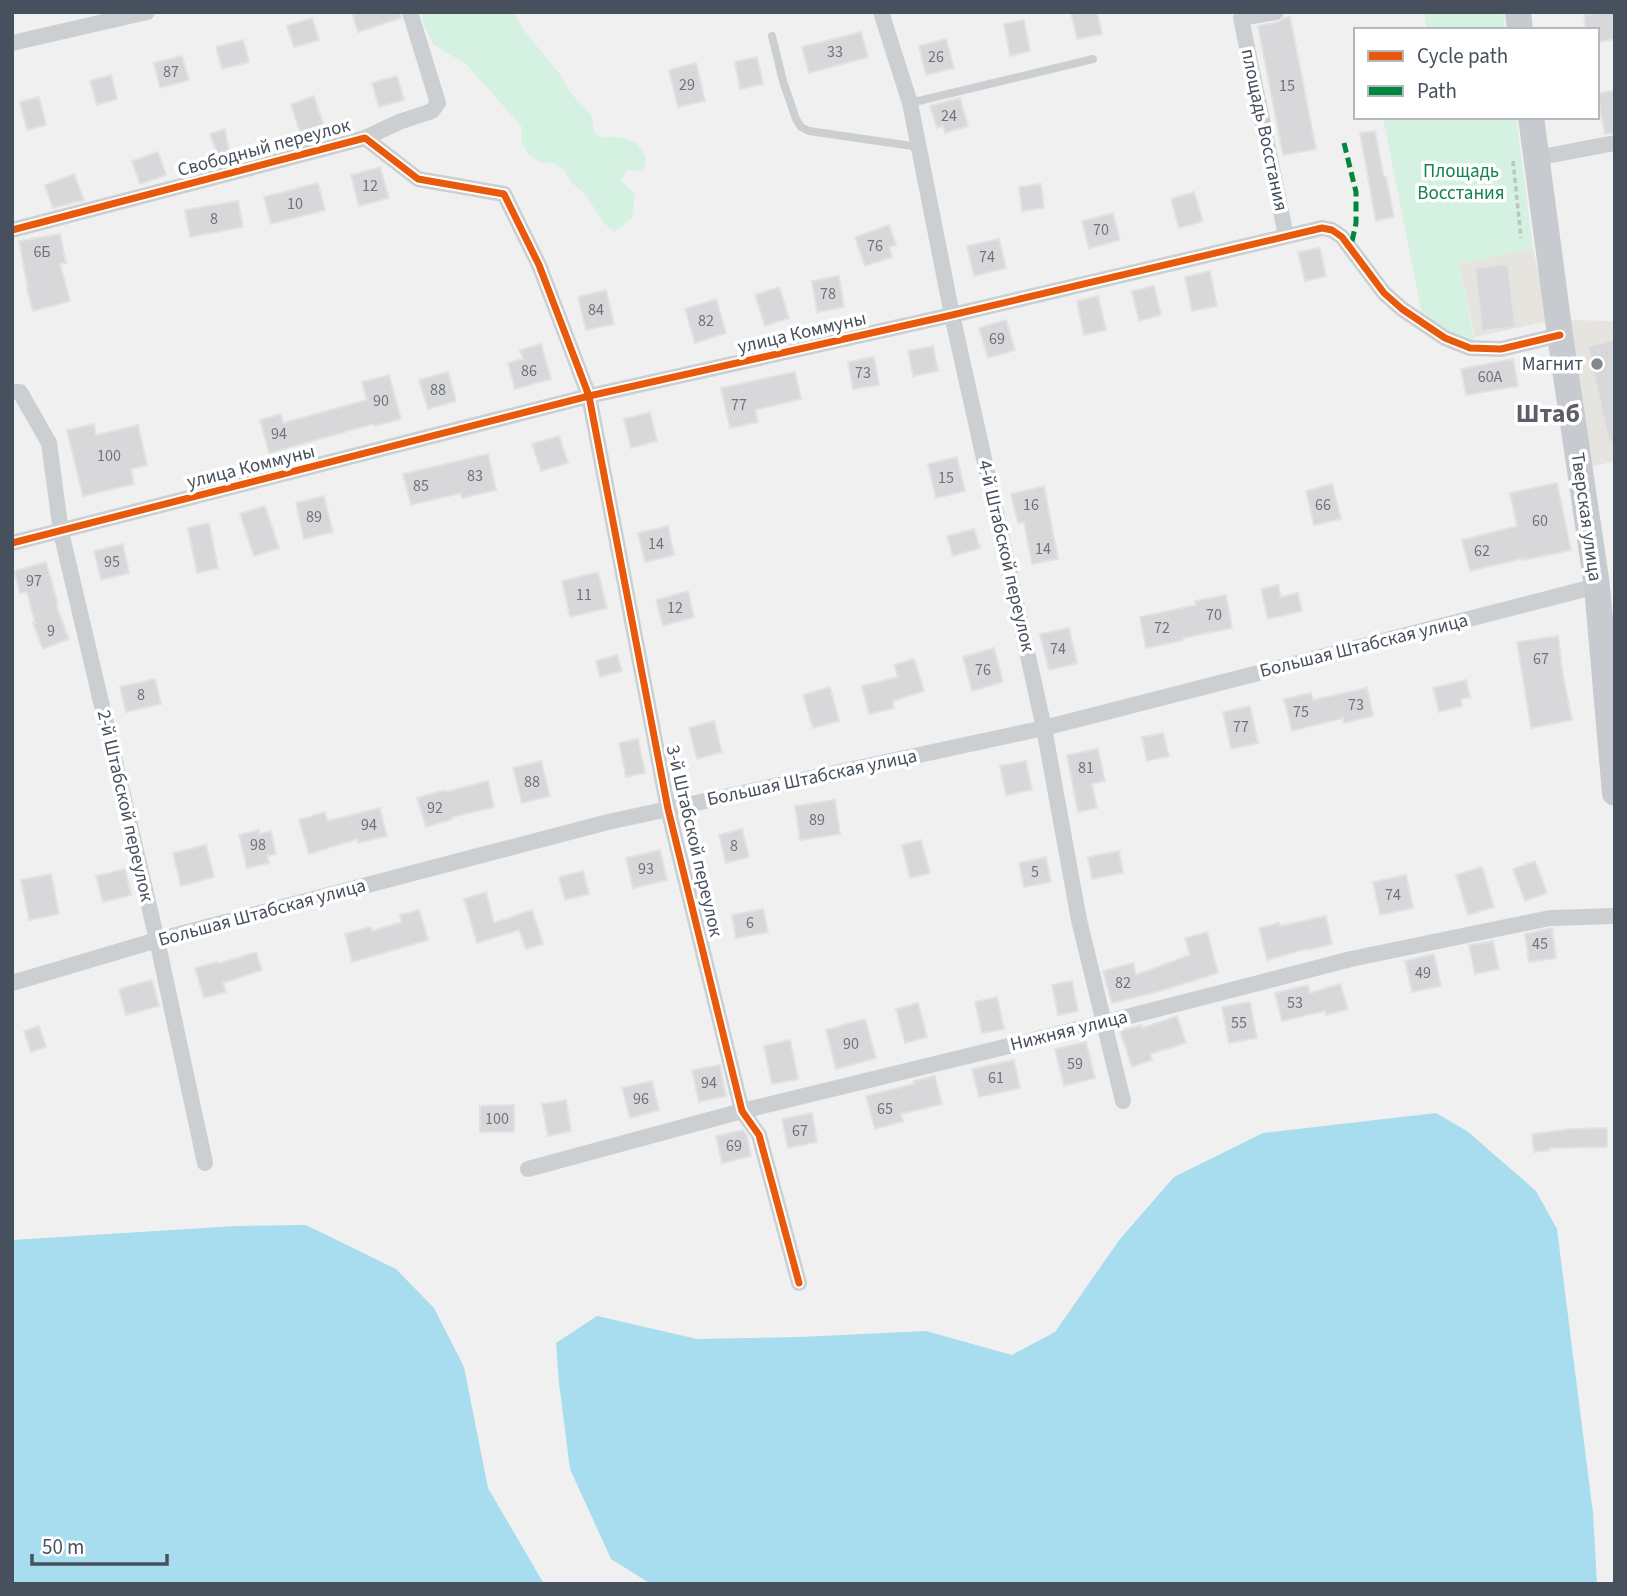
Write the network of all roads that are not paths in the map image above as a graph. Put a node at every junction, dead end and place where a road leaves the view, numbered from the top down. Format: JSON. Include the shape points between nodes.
{"nodes":[{"id":1,"x":148,"y":12,"type":"edge"},
{"id":2,"x":410,"y":12,"type":"edge"},
{"id":3,"x":881,"y":12,"type":"edge"},
{"id":4,"x":1276,"y":12,"type":"edge"},
{"id":5,"x":1238,"y":15,"type":"edge"},
{"id":6,"x":772,"y":36,"type":"dead end"},
{"id":7,"x":12,"y":43,"type":"edge"},
{"id":8,"x":1093,"y":59,"type":"dead end"},
{"id":9,"x":910,"y":103,"type":"junction"},
{"id":10,"x":1531,"y":119,"type":"edge"},
{"id":11,"x":365,"y":138,"type":"junction"},
{"id":12,"x":1615,"y":143,"type":"edge"},
{"id":13,"x":919,"y":147,"type":"junction"},
{"id":14,"x":1524,"y":158,"type":"junction"},
{"id":15,"x":12,"y":230,"type":"edge"},
{"id":16,"x":1286,"y":236,"type":"junction"},
{"id":17,"x":952,"y":316,"type":"junction"},
{"id":18,"x":1560,"y":335,"type":"junction"},
{"id":19,"x":12,"y":392,"type":"edge"},
{"id":20,"x":589,"y":397,"type":"junction"},
{"id":21,"x":61,"y":532,"type":"junction"},
{"id":22,"x":12,"y":543,"type":"edge"},
{"id":23,"x":1606,"y":584,"type":"edge"},
{"id":24,"x":1044,"y":728,"type":"junction"},
{"id":25,"x":1615,"y":793,"type":"edge"},
{"id":26,"x":668,"y":809,"type":"junction"},
{"id":27,"x":1615,"y":916,"type":"edge"},
{"id":28,"x":157,"y":940,"type":"junction"},
{"id":29,"x":12,"y":983,"type":"edge"},
{"id":30,"x":1103,"y":1023,"type":"junction"},
{"id":31,"x":1124,"y":1101,"type":"dead end"},
{"id":32,"x":742,"y":1111,"type":"junction"},
{"id":33,"x":205,"y":1163,"type":"dead end"},
{"id":34,"x":528,"y":1169,"type":"dead end"},
{"id":35,"x":799,"y":1283,"type":"dead end"}],
"edges":[{"from":1,"to":7,"type":"street"},
{"from":2,"to":11,"type":"street","name":"Свободный переулок","via":[[438,103],[432,111]]},
{"from":3,"to":9,"type":"street","name":"4-й Штабской переулок"},
{"from":4,"to":5,"type":"street","name":"площадь Восстания"},
{"from":5,"to":16,"type":"street","name":"площадь Восстания"},
{"from":6,"to":13,"type":"lane","via":[[801,127]]},
{"from":8,"to":9,"type":"lane"},
{"from":9,"to":13,"type":"street","name":"4-й Штабской переулок"},
{"from":10,"to":14,"type":"main road","name":"Тверская улица"},
{"from":11,"to":15,"type":"street","name":"Свободный переулок"},
{"from":11,"to":20,"type":"street","name":"Свободный переулок","via":[[418,179],[505,194],[539,265]]},
{"from":12,"to":14,"type":"street"},
{"from":13,"to":17,"type":"street","name":"4-й Штабской переулок"},
{"from":14,"to":18,"type":"main road","name":"Тверская улица"},
{"from":16,"to":17,"type":"street","name":"улица Коммуны"},
{"from":16,"to":18,"type":"street","name":"улица Коммуны","via":[[1332,230],[1351,246],[1384,293],[1402,309],[1445,338],[1470,348],[1501,349]]},
{"from":17,"to":20,"type":"street","name":"улица Коммуны"},
{"from":17,"to":24,"type":"street","name":"4-й Штабской переулок"},
{"from":18,"to":23,"type":"main road","name":"Тверская улица"},
{"from":19,"to":21,"type":"street","name":"2-й Штабской переулок","via":[[20,392],[49,443]]},
{"from":20,"to":21,"type":"street","name":"улица Коммуны"},
{"from":20,"to":26,"type":"street","name":"3-й Штабской переулок"},
{"from":21,"to":22,"type":"street","name":"улица Коммуны"},
{"from":21,"to":28,"type":"street","name":"2-й Штабской переулок"},
{"from":23,"to":24,"type":"street","name":"Большая Штабская улица"},
{"from":23,"to":25,"type":"main road","name":"Тверская улица"},
{"from":24,"to":26,"type":"street","name":"Большая Штабская улица"},
{"from":24,"to":30,"type":"street","name":"4-й Штабской переулок"},
{"from":26,"to":28,"type":"street","name":"Большая Штабская улица"},
{"from":26,"to":32,"type":"street","name":"3-й Штабской переулок"},
{"from":27,"to":30,"type":"street","name":"Нижняя улица","via":[[1550,918],[1365,957]]},
{"from":28,"to":29,"type":"street","name":"Большая Штабская улица"},
{"from":28,"to":33,"type":"street","name":"2-й Штабской переулок"},
{"from":30,"to":31,"type":"street","name":"4-й Штабской переулок"},
{"from":30,"to":32,"type":"street","name":"Нижняя улица"},
{"from":32,"to":34,"type":"street","name":"Нижняя улица"},
{"from":32,"to":35,"type":"street","name":"3-й Штабской переулок","via":[[760,1135]]}]}
